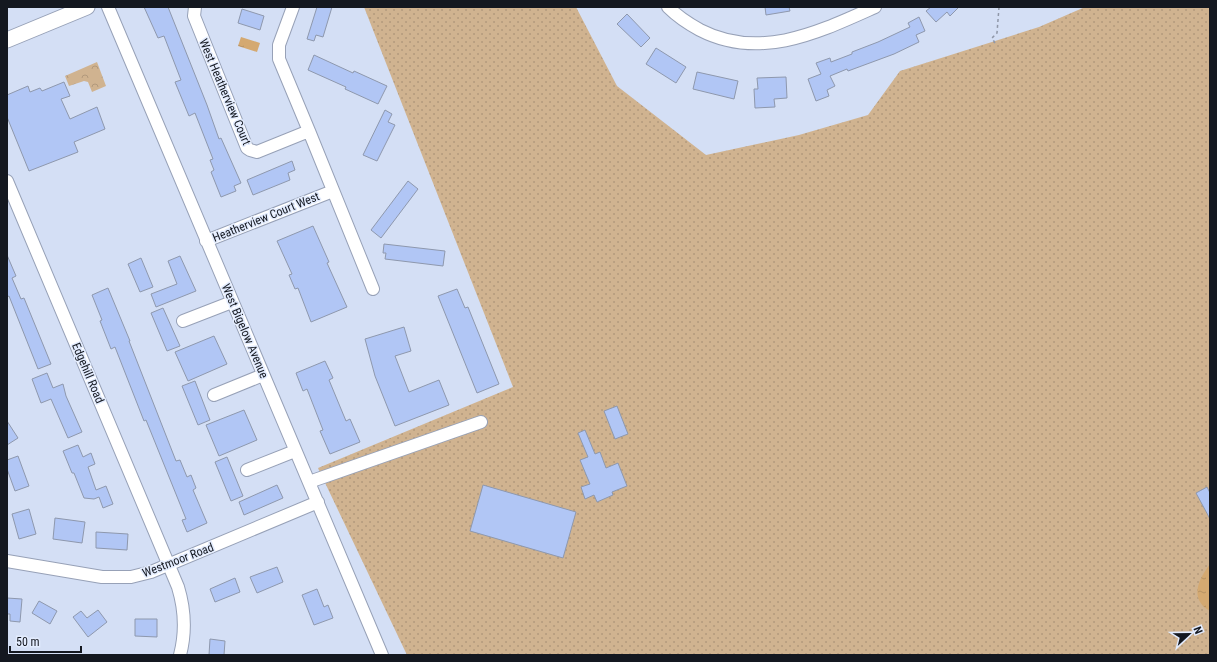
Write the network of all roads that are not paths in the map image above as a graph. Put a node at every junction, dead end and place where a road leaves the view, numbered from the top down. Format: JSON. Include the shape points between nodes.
{"nodes":[{"id":1,"x":87,"y":7,"type":"edge"},
{"id":2,"x":108,"y":7,"type":"edge"},
{"id":3,"x":195,"y":7,"type":"edge"},
{"id":4,"x":293,"y":7,"type":"edge"},
{"id":5,"x":668,"y":7,"type":"edge"},
{"id":6,"x":875,"y":7,"type":"edge"},
{"id":7,"x":853,"y":12,"type":"edge"},
{"id":8,"x":7,"y":40,"type":"edge"},
{"id":9,"x":309,"y":131,"type":"junction"},
{"id":10,"x":7,"y":181,"type":"edge"},
{"id":11,"x":333,"y":191,"type":"junction"},
{"id":12,"x":206,"y":241,"type":"junction"},
{"id":13,"x":374,"y":289,"type":"dead end"},
{"id":14,"x":232,"y":302,"type":"junction"},
{"id":15,"x":183,"y":320,"type":"dead end"},
{"id":16,"x":263,"y":375,"type":"junction"},
{"id":17,"x":214,"y":395,"type":"dead end"},
{"id":18,"x":481,"y":422,"type":"dead end"},
{"id":19,"x":295,"y":451,"type":"junction"},
{"id":20,"x":247,"y":470,"type":"dead end"},
{"id":21,"x":309,"y":482,"type":"junction"},
{"id":22,"x":318,"y":502,"type":"junction"},
{"id":23,"x":7,"y":561,"type":"edge"},
{"id":24,"x":170,"y":565,"type":"junction"},
{"id":25,"x":180,"y":655,"type":"edge"},
{"id":26,"x":382,"y":655,"type":"edge"}],
"edges":[{"from":1,"to":8,"type":"main road"},
{"from":2,"to":12,"type":"street","name":"West Bigelow Avenue"},
{"from":3,"to":9,"type":"street","name":"West Heatherview Court","via":[[194,16],[247,148],[260,151]]},
{"from":4,"to":9,"type":"street","via":[[279,45],[279,59]]},
{"from":5,"to":7,"type":"street","via":[[706,33],[748,44],[791,40]]},
{"from":6,"to":7,"type":"street"},
{"from":9,"to":11,"type":"street","name":"Heatherview Court West"},
{"from":10,"to":24,"type":"street","name":"Edgehill Road"},
{"from":11,"to":12,"type":"street","name":"Heatherview Court West"},
{"from":11,"to":13,"type":"street"},
{"from":12,"to":14,"type":"street","name":"West Bigelow Avenue"},
{"from":14,"to":15,"type":"street"},
{"from":14,"to":16,"type":"street","name":"West Bigelow Avenue"},
{"from":16,"to":17,"type":"street"},
{"from":16,"to":19,"type":"street","name":"West Bigelow Avenue"},
{"from":18,"to":21,"type":"street"},
{"from":19,"to":20,"type":"street"},
{"from":19,"to":21,"type":"street","name":"West Bigelow Avenue"},
{"from":21,"to":22,"type":"street","name":"West Bigelow Avenue"},
{"from":22,"to":24,"type":"street","name":"Westmoor Road"},
{"from":22,"to":26,"type":"street","name":"West Bigelow Avenue"},
{"from":23,"to":24,"type":"street","name":"Westmoor Road","via":[[116,578],[138,576]]},
{"from":24,"to":25,"type":"street","name":"Edgehill Road","via":[[184,614]]}]}
